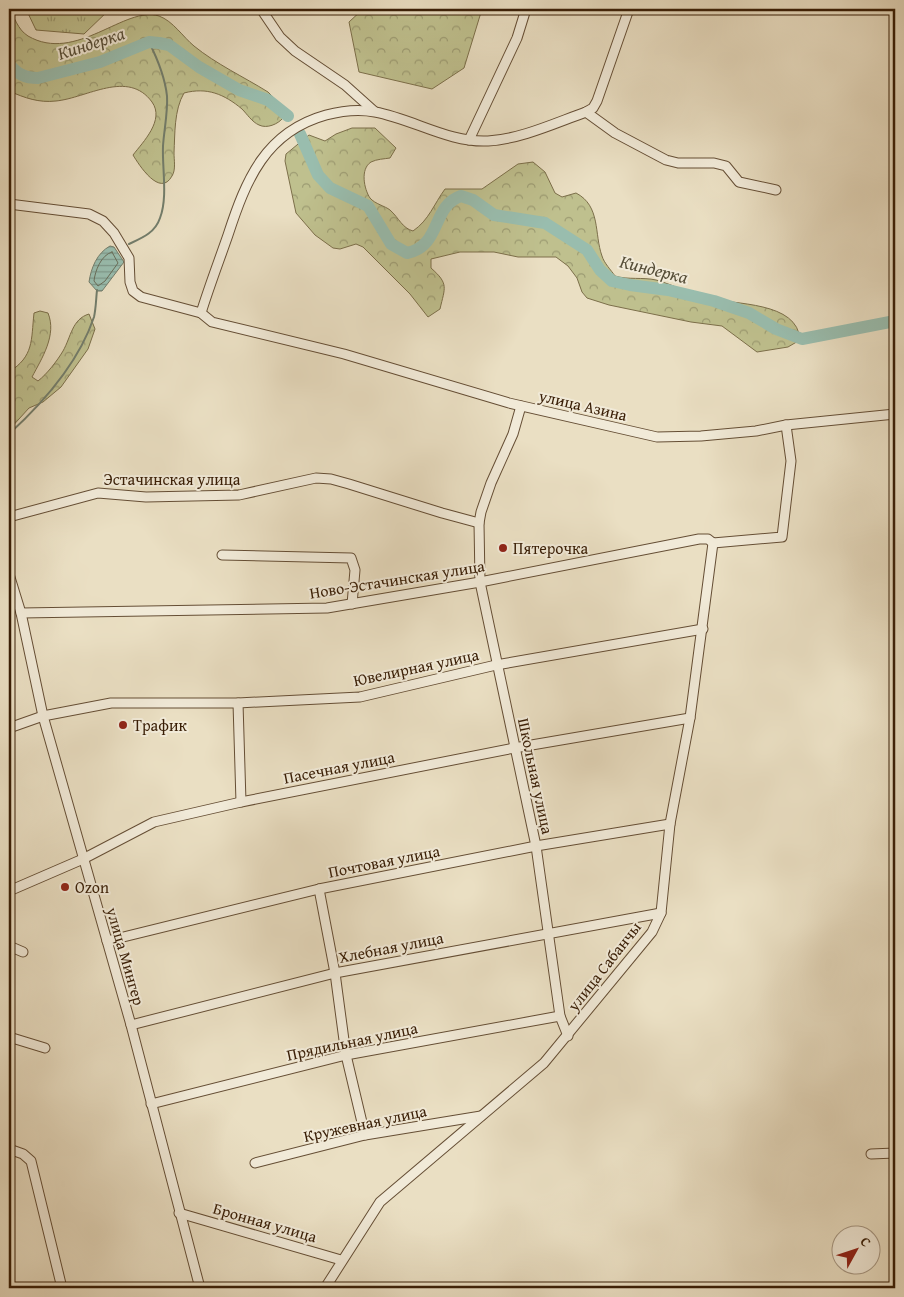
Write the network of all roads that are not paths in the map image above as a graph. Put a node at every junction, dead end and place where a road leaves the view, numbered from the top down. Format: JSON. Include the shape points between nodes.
{"nodes":[{"id":1,"x":261,"y":9,"type":"edge"},
{"id":2,"x":526,"y":9,"type":"edge"},
{"id":3,"x":630,"y":9,"type":"edge"},
{"id":4,"x":374,"y":111,"type":"junction"},
{"id":5,"x":586,"y":112,"type":"junction"},
{"id":6,"x":469,"y":140,"type":"junction"},
{"id":7,"x":776,"y":190,"type":"dead end"},
{"id":8,"x":9,"y":204,"type":"edge"},
{"id":9,"x":201,"y":314,"type":"junction"},
{"id":10,"x":521,"y":406,"type":"junction"},
{"id":11,"x":895,"y":414,"type":"edge"},
{"id":12,"x":786,"y":425,"type":"junction"},
{"id":13,"x":9,"y":517,"type":"edge"},
{"id":14,"x":480,"y":523,"type":"junction"},
{"id":15,"x":713,"y":543,"type":"junction"},
{"id":16,"x":222,"y":555,"type":"dead end"},
{"id":17,"x":9,"y":574,"type":"edge"},
{"id":18,"x":480,"y":582,"type":"junction"},
{"id":19,"x":352,"y":604,"type":"junction"},
{"id":20,"x":21,"y":612,"type":"junction"},
{"id":21,"x":703,"y":629,"type":"junction"},
{"id":22,"x":496,"y":665,"type":"junction"},
{"id":23,"x":238,"y":703,"type":"junction"},
{"id":24,"x":43,"y":716,"type":"junction"},
{"id":25,"x":690,"y":718,"type":"junction"},
{"id":26,"x":9,"y":728,"type":"edge"},
{"id":27,"x":514,"y":748,"type":"junction"},
{"id":28,"x":241,"y":802,"type":"junction"},
{"id":29,"x":670,"y":824,"type":"junction"},
{"id":30,"x":536,"y":846,"type":"junction"},
{"id":31,"x":82,"y":860,"type":"junction"},
{"id":32,"x":319,"y":889,"type":"junction"},
{"id":33,"x":9,"y":891,"type":"edge"},
{"id":34,"x":661,"y":913,"type":"junction"},
{"id":35,"x":547,"y":934,"type":"junction"},
{"id":36,"x":107,"y":941,"type":"junction"},
{"id":37,"x":9,"y":946,"type":"edge"},
{"id":38,"x":23,"y":952,"type":"dead end"},
{"id":39,"x":335,"y":973,"type":"junction"},
{"id":40,"x":560,"y":1016,"type":"junction"},
{"id":41,"x":131,"y":1024,"type":"junction"},
{"id":42,"x":568,"y":1036,"type":"junction"},
{"id":43,"x":9,"y":1037,"type":"edge"},
{"id":44,"x":45,"y":1048,"type":"dead end"},
{"id":45,"x":346,"y":1055,"type":"junction"},
{"id":46,"x":151,"y":1104,"type":"junction"},
{"id":47,"x":481,"y":1116,"type":"junction"},
{"id":48,"x":365,"y":1135,"type":"junction"},
{"id":49,"x":9,"y":1149,"type":"edge"},
{"id":50,"x":895,"y":1153,"type":"edge"},
{"id":51,"x":872,"y":1154,"type":"dead end"},
{"id":52,"x":255,"y":1163,"type":"dead end"},
{"id":53,"x":179,"y":1213,"type":"junction"},
{"id":54,"x":341,"y":1260,"type":"junction"},
{"id":55,"x":62,"y":1288,"type":"edge"},
{"id":56,"x":200,"y":1288,"type":"edge"},
{"id":57,"x":325,"y":1288,"type":"edge"}],
"edges":[{"from":1,"to":4,"type":"street","via":[[280,37]]},
{"from":2,"to":6,"type":"street","via":[[517,38]]},
{"from":3,"to":5,"type":"street","via":[[598,102]]},
{"from":4,"to":6,"type":"street"},
{"from":4,"to":9,"type":"street","via":[[350,111],[313,119],[286,134],[260,160],[244,188]]},
{"from":5,"to":6,"type":"street","via":[[514,137]]},
{"from":5,"to":7,"type":"street","via":[[615,133],[666,160],[678,164],[720,164],[726,166],[739,182]]},
{"from":8,"to":9,"type":"street","name":"улица Азина","via":[[89,214],[103,222],[129,258],[133,291],[141,297]]},
{"from":9,"to":10,"type":"street","name":"улица Азина","via":[[212,322],[344,354]]},
{"from":10,"to":12,"type":"street","name":"улица Азина","via":[[657,437],[710,436]]},
{"from":10,"to":14,"type":"street","name":"Школьная улица","via":[[513,434],[491,483]]},
{"from":11,"to":12,"type":"street","name":"улица Азина"},
{"from":12,"to":15,"type":"street","via":[[791,461],[782,537]]},
{"from":13,"to":14,"type":"street","name":"Эстачинская улица","via":[[98,493],[146,497],[239,495],[316,478],[340,481]]},
{"from":14,"to":18,"type":"street","name":"Школьная улица"},
{"from":15,"to":18,"type":"street","name":"Ново-Эстачинская улица","via":[[699,539]]},
{"from":15,"to":21,"type":"street","name":"улица Сабанчы"},
{"from":16,"to":19,"type":"street","via":[[350,558],[355,570]]},
{"from":17,"to":20,"type":"street","name":"улица Мингер"},
{"from":18,"to":19,"type":"street","name":"Ново-Эстачинская улица"},
{"from":18,"to":22,"type":"street","name":"Школьная улица"},
{"from":19,"to":20,"type":"street","name":"Ново-Эстачинская улица","via":[[327,608]]},
{"from":20,"to":24,"type":"street","name":"улица Мингер"},
{"from":21,"to":22,"type":"street","name":"Ювелирная улица"},
{"from":21,"to":25,"type":"street","name":"улица Сабанчы"},
{"from":22,"to":23,"type":"street","name":"Ювелирная улица","via":[[360,697]]},
{"from":22,"to":27,"type":"street","name":"Школьная улица"},
{"from":23,"to":24,"type":"street","name":"Ювелирная улица","via":[[111,703]]},
{"from":23,"to":28,"type":"street"},
{"from":24,"to":26,"type":"street","name":"Ювелирная улица"},
{"from":24,"to":31,"type":"street","name":"улица Мингер"},
{"from":25,"to":27,"type":"street","name":"Пасечная улица"},
{"from":25,"to":29,"type":"street","name":"улица Сабанчы"},
{"from":27,"to":28,"type":"street","name":"Пасечная улица"},
{"from":27,"to":30,"type":"street","name":"Школьная улица"},
{"from":28,"to":31,"type":"street","name":"Пасечная улица","via":[[154,822]]},
{"from":29,"to":30,"type":"street","name":"Почтовая улица"},
{"from":29,"to":34,"type":"street","name":"улица Сабанчы"},
{"from":30,"to":32,"type":"street","name":"Почтовая улица"},
{"from":30,"to":35,"type":"street","name":"Школьная улица"},
{"from":31,"to":33,"type":"street","name":"Пасечная улица"},
{"from":31,"to":36,"type":"street","name":"улица Мингер"},
{"from":32,"to":36,"type":"street","name":"Почтовая улица"},
{"from":32,"to":39,"type":"street"},
{"from":34,"to":35,"type":"street","name":"Хлебная улица"},
{"from":34,"to":42,"type":"street","name":"улица Сабанчы","via":[[652,932]]},
{"from":35,"to":39,"type":"street","name":"Хлебная улица"},
{"from":35,"to":40,"type":"street","name":"Школьная улица"},
{"from":36,"to":41,"type":"street","name":"улица Мингер"},
{"from":37,"to":38,"type":"street"},
{"from":39,"to":41,"type":"street","name":"Хлебная улица"},
{"from":39,"to":45,"type":"street"},
{"from":40,"to":42,"type":"street","name":"Школьная улица"},
{"from":40,"to":45,"type":"street","name":"Прядильная улица"},
{"from":41,"to":46,"type":"street","name":"улица Мингер"},
{"from":42,"to":47,"type":"street","name":"улица Сабанчы","via":[[544,1063]]},
{"from":43,"to":44,"type":"street"},
{"from":45,"to":46,"type":"street","name":"Прядильная улица"},
{"from":45,"to":48,"type":"street"},
{"from":46,"to":53,"type":"street","name":"улица Мингер"},
{"from":47,"to":48,"type":"street","name":"Кружевная улица"},
{"from":47,"to":54,"type":"street","name":"улица Сабанчы","via":[[380,1202]]},
{"from":48,"to":52,"type":"street","name":"Кружевная улица"},
{"from":49,"to":55,"type":"street","via":[[31,1161]]},
{"from":50,"to":51,"type":"street"},
{"from":53,"to":54,"type":"street","name":"Бронная улица"},
{"from":53,"to":56,"type":"street","name":"улица Мингер"},
{"from":54,"to":57,"type":"street","name":"улица Сабанчы"}]}
